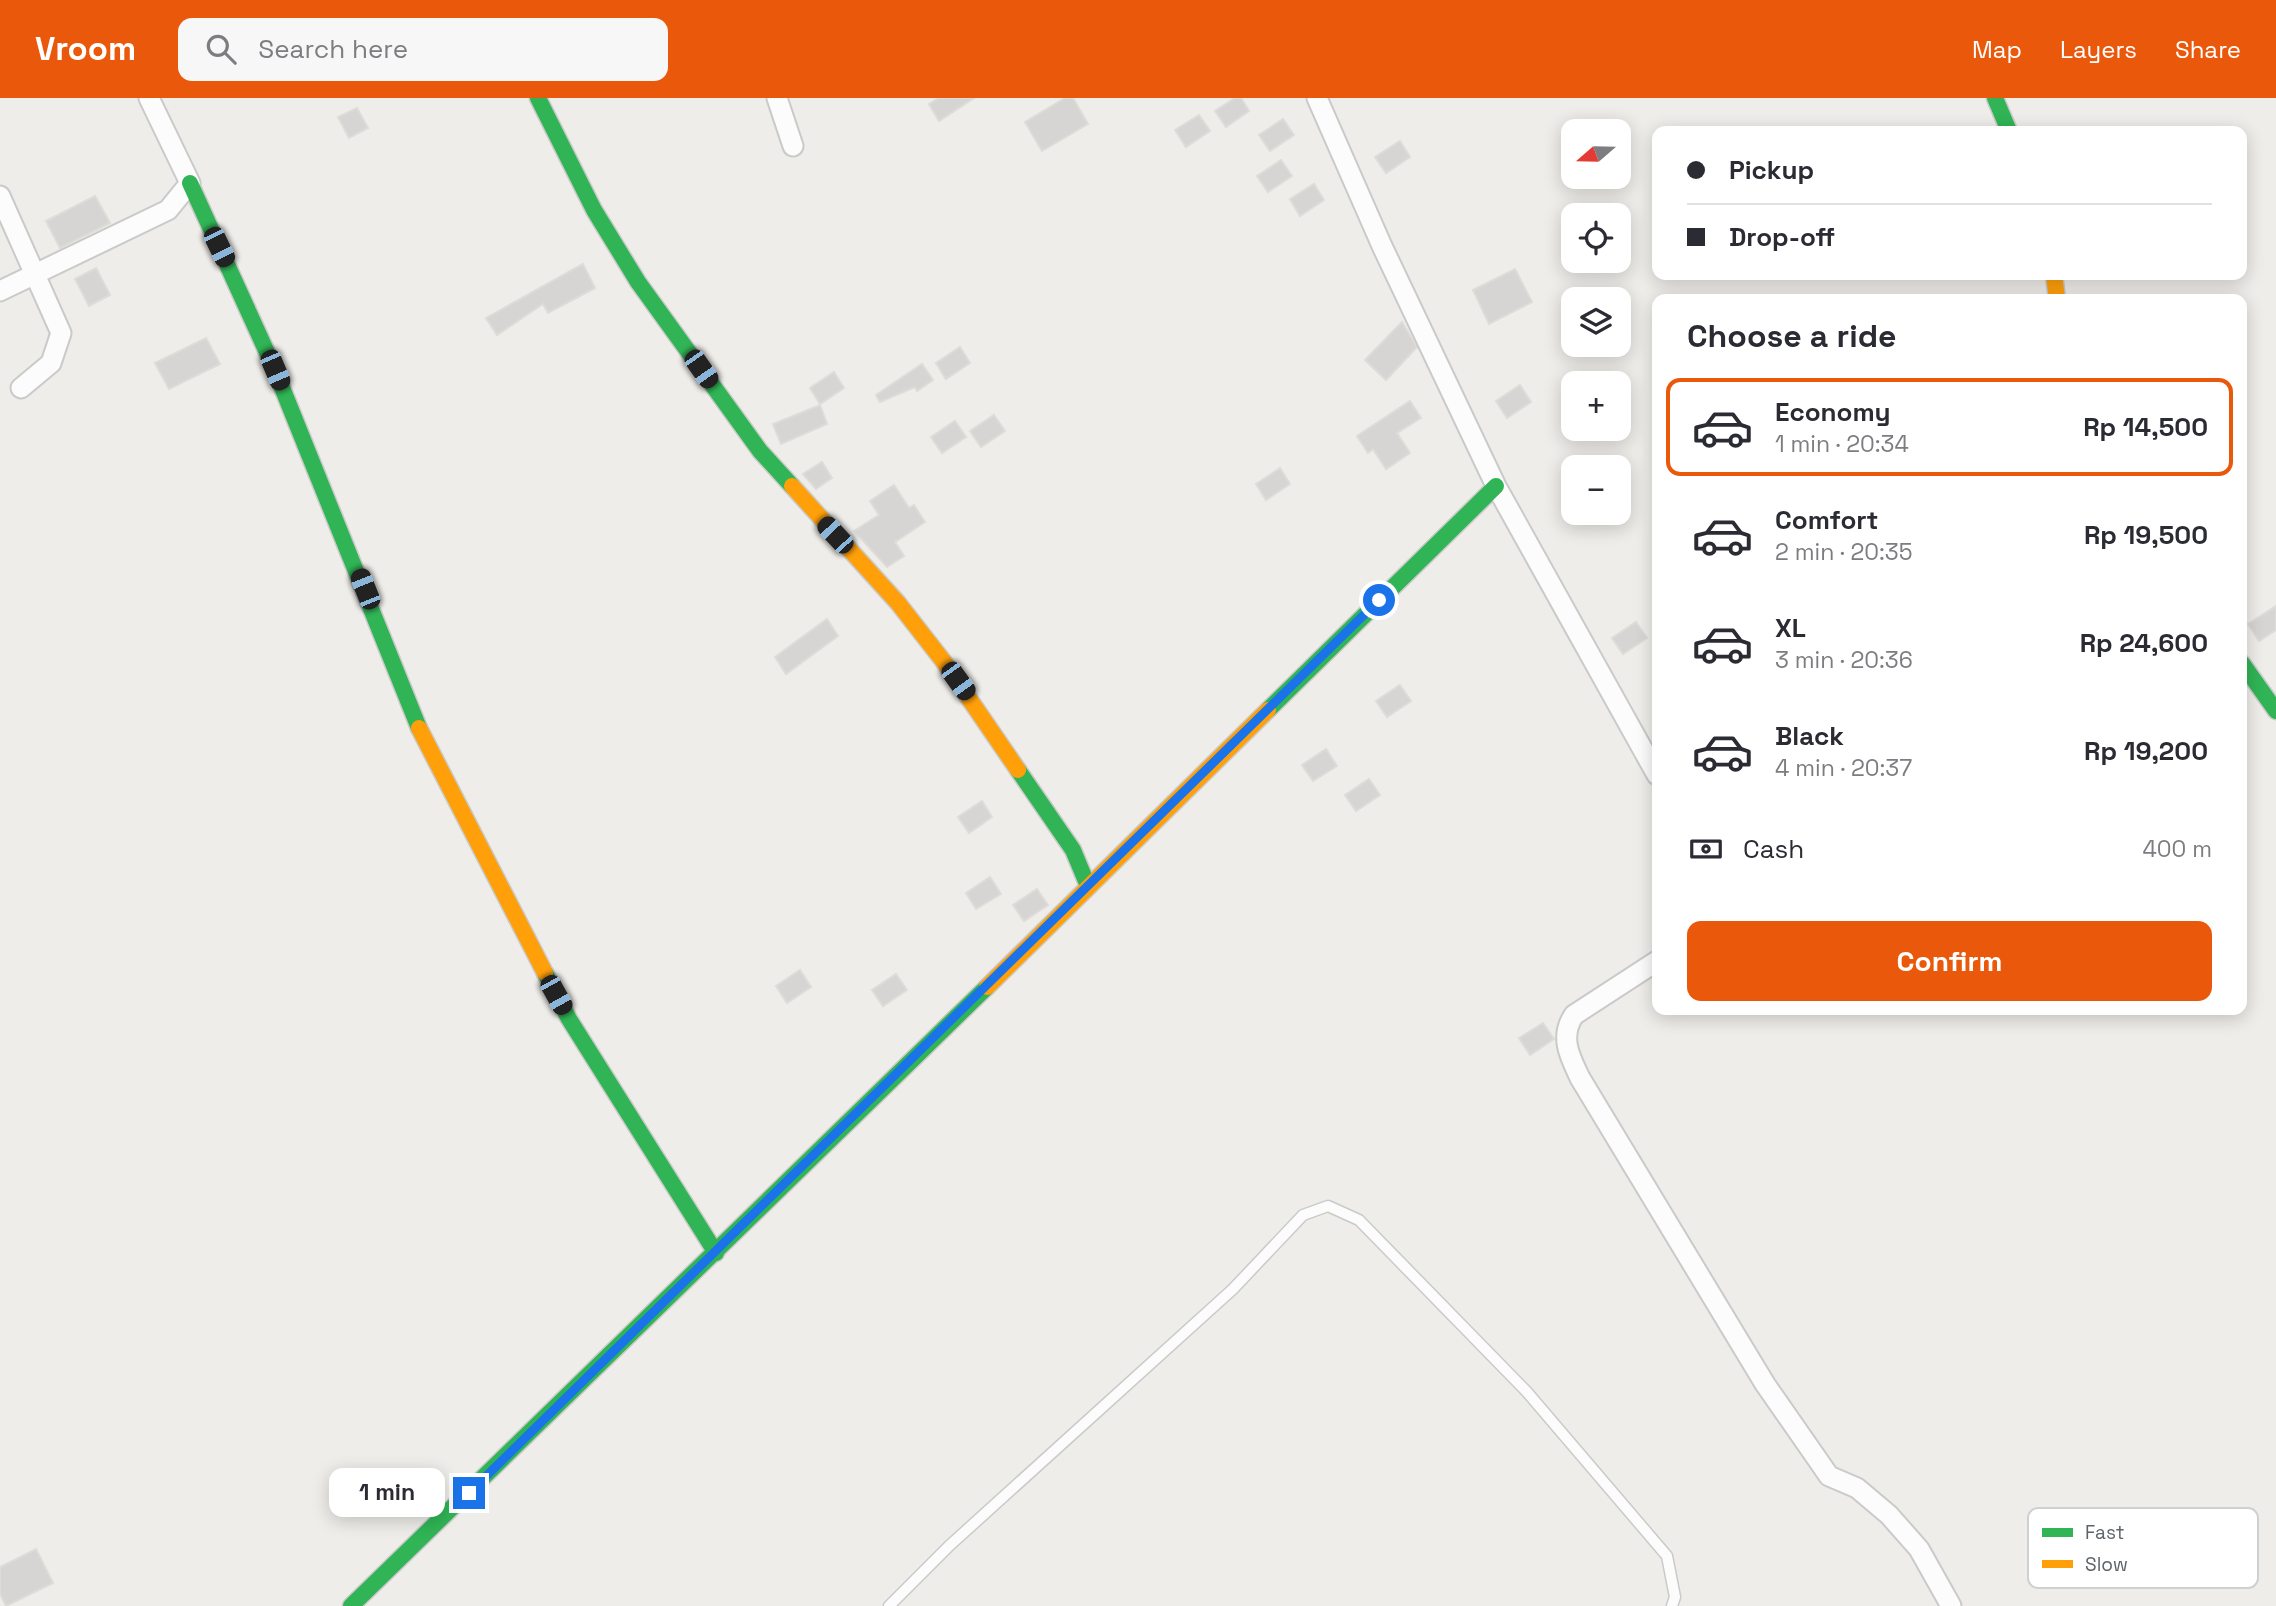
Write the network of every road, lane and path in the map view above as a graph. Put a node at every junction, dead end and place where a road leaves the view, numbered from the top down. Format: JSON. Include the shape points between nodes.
{"nodes":[{"id":1,"x":149,"y":98,"type":"edge"},
{"id":2,"x":538,"y":98,"type":"edge"},
{"id":3,"x":777,"y":98,"type":"edge"},
{"id":4,"x":1317,"y":98,"type":"edge"},
{"id":5,"x":1995,"y":98,"type":"edge"},
{"id":6,"x":2008,"y":126,"type":"edge"},
{"id":7,"x":793,"y":146,"type":"dead end"},
{"id":8,"x":190,"y":183,"type":"junction"},
{"id":9,"x":0,"y":196,"type":"edge"},
{"id":10,"x":36,"y":274,"type":"junction"},
{"id":11,"x":0,"y":291,"type":"edge"},
{"id":12,"x":21,"y":388,"type":"dead end"},
{"id":13,"x":1496,"y":486,"type":"junction"},
{"id":14,"x":2247,"y":670,"type":"edge"},
{"id":15,"x":2276,"y":711,"type":"edge"},
{"id":16,"x":1652,"y":766,"type":"edge"},
{"id":17,"x":1088,"y":886,"type":"junction"},
{"id":18,"x":1652,"y":964,"type":"edge"},
{"id":19,"x":716,"y":1253,"type":"junction"},
{"id":20,"x":351,"y":1606,"type":"edge"},
{"id":21,"x":889,"y":1606,"type":"edge"},
{"id":22,"x":1672,"y":1606,"type":"edge"},
{"id":23,"x":1951,"y":1606,"type":"edge"}],
"edges":[{"from":1,"to":8,"type":"street"},
{"from":2,"to":17,"type":"street","via":[[594,209],[638,282],[760,451],[898,603],[944,662],[1073,850]]},
{"from":3,"to":7,"type":"street"},
{"from":4,"to":13,"type":"street"},
{"from":5,"to":6,"type":"street"},
{"from":8,"to":10,"type":"street","via":[[168,210]]},
{"from":8,"to":19,"type":"street","via":[[275,370],[432,758],[569,1019]]},
{"from":9,"to":10,"type":"street"},
{"from":10,"to":11,"type":"street"},
{"from":10,"to":12,"type":"street","via":[[61,333],[51,363]]},
{"from":13,"to":16,"type":"street"},
{"from":13,"to":17,"type":"street"},
{"from":14,"to":15,"type":"street"},
{"from":17,"to":19,"type":"street"},
{"from":18,"to":23,"type":"street","via":[[1574,1015],[1567,1029],[1566,1049],[1765,1384],[1829,1476],[1857,1488],[1919,1549]]},
{"from":19,"to":20,"type":"street"},
{"from":21,"to":22,"type":"lane","via":[[1233,1289],[1303,1215],[1328,1206],[1359,1220],[1527,1392],[1667,1556],[1675,1597]]}]}
